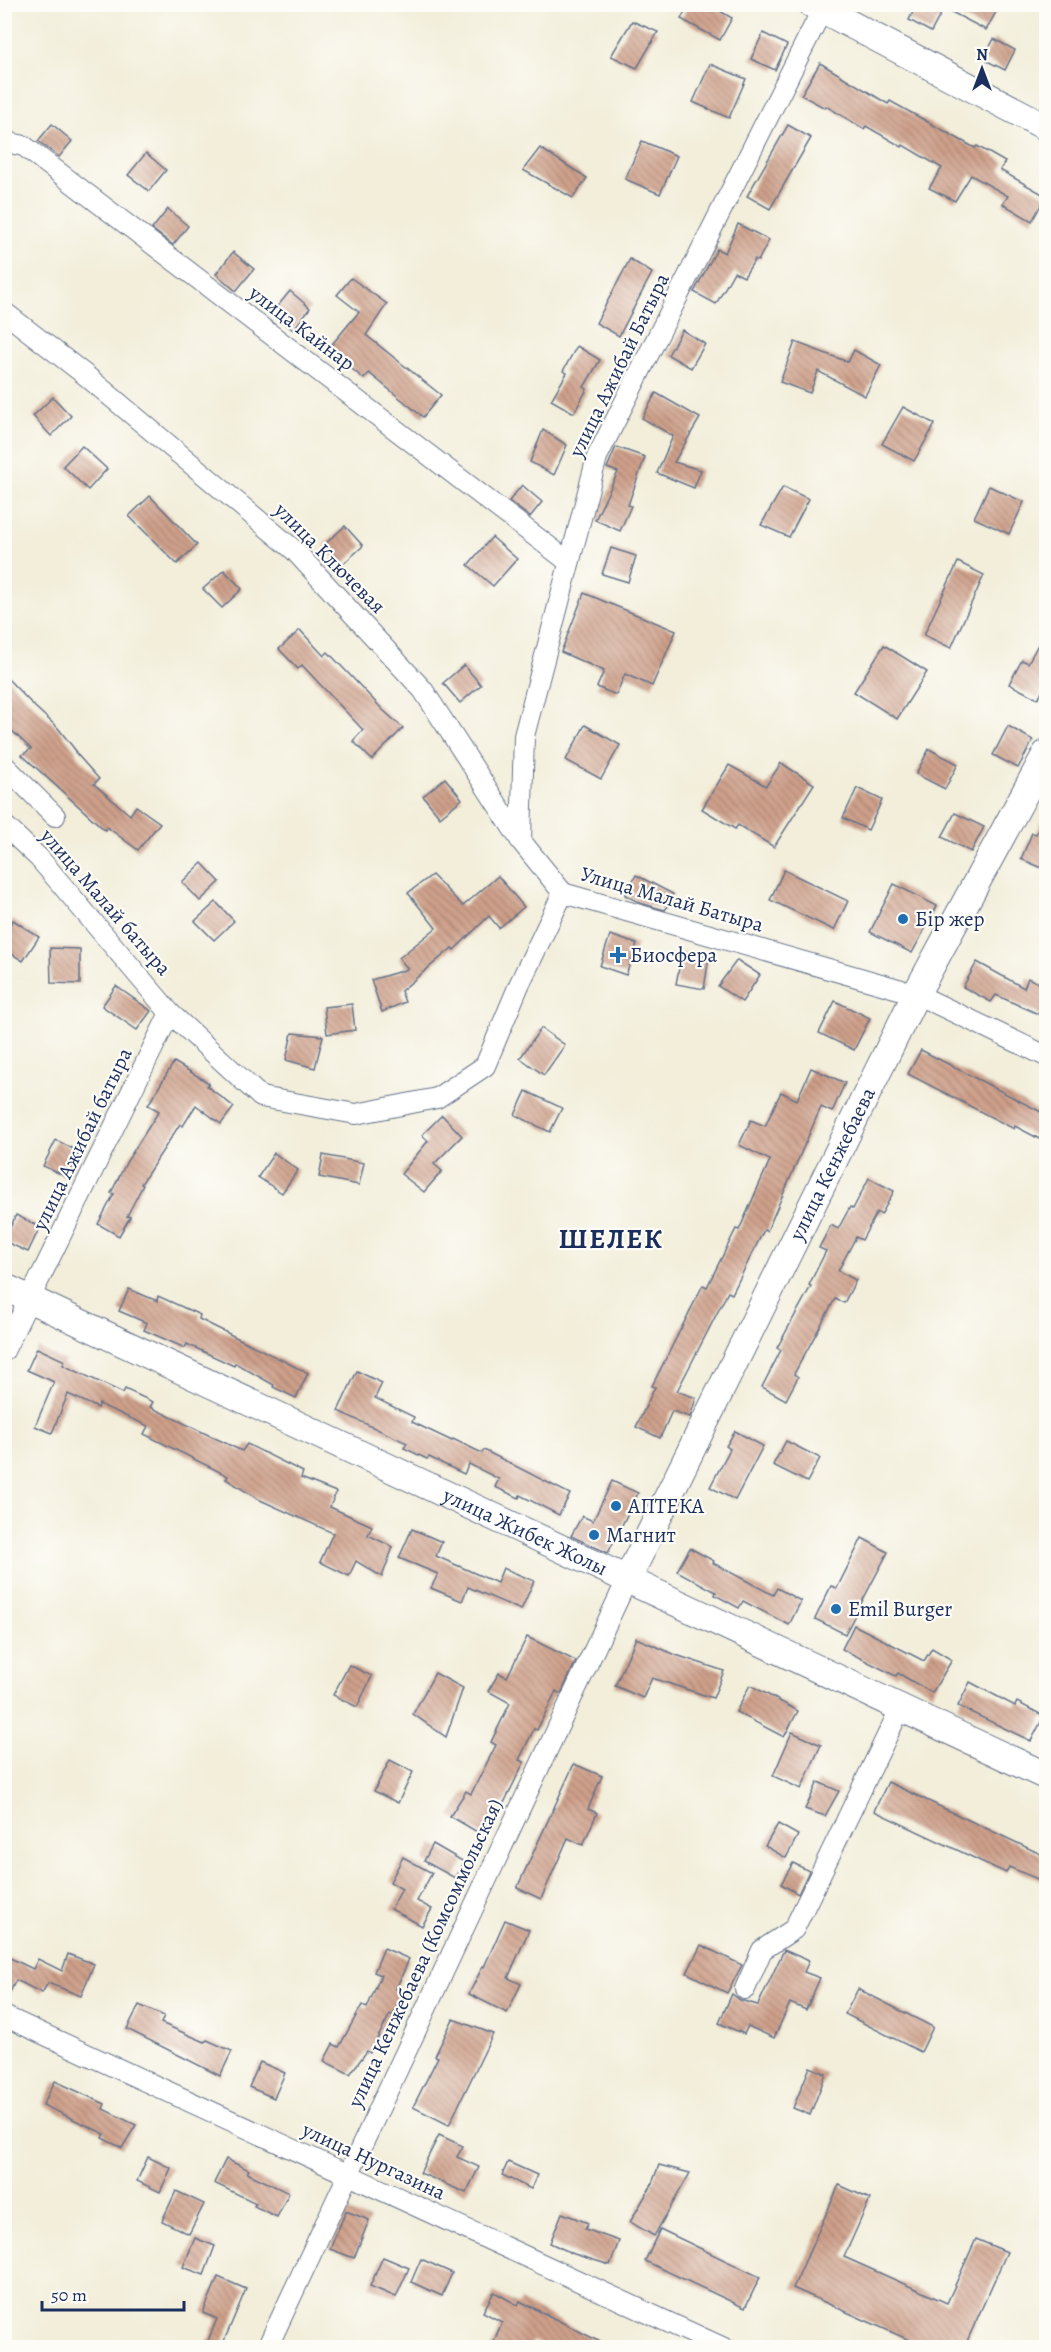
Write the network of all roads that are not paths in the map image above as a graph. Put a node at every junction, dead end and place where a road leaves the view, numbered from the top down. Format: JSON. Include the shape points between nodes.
{"nodes":[{"id":1,"x":820,"y":6,"type":"edge"},
{"id":2,"x":1047,"y":127,"type":"edge"},
{"id":3,"x":4,"y":137,"type":"edge"},
{"id":4,"x":4,"y":312,"type":"edge"},
{"id":5,"x":569,"y":562,"type":"junction"},
{"id":6,"x":1047,"y":754,"type":"edge"},
{"id":7,"x":4,"y":765,"type":"edge"},
{"id":8,"x":55,"y":816,"type":"dead end"},
{"id":9,"x":4,"y":825,"type":"edge"},
{"id":10,"x":521,"y":841,"type":"junction"},
{"id":11,"x":563,"y":893,"type":"junction"},
{"id":12,"x":916,"y":994,"type":"junction"},
{"id":13,"x":170,"y":1012,"type":"junction"},
{"id":14,"x":1047,"y":1056,"type":"edge"},
{"id":15,"x":4,"y":1287,"type":"edge"},
{"id":16,"x":31,"y":1298,"type":"junction"},
{"id":17,"x":4,"y":1351,"type":"edge"},
{"id":18,"x":627,"y":1580,"type":"junction"},
{"id":19,"x":900,"y":1709,"type":"junction"},
{"id":20,"x":1047,"y":1776,"type":"edge"},
{"id":21,"x":745,"y":1989,"type":"dead end"},
{"id":22,"x":4,"y":2016,"type":"edge"},
{"id":23,"x":347,"y":2175,"type":"junction"},
{"id":24,"x":267,"y":2348,"type":"edge"},
{"id":25,"x":724,"y":2348,"type":"edge"}],
"edges":[{"from":1,"to":2,"type":"street"},
{"from":1,"to":5,"type":"street","name":"улица Ажибай Батыра","via":[[597,457]]},
{"from":3,"to":5,"type":"street","name":"улица Кайнар","via":[[24,146]]},
{"from":4,"to":10,"type":"street","name":"улица Ключевая","via":[[294,550],[423,690]]},
{"from":5,"to":10,"type":"street","name":"улица Ажибай Батыра","via":[[524,736]]},
{"from":6,"to":12,"type":"street","name":"улица Кенжебаева"},
{"from":7,"to":8,"type":"street"},
{"from":9,"to":13,"type":"street","name":"улица Малай батыра","via":[[39,858]]},
{"from":10,"to":11,"type":"street","name":"улица Ключевая"},
{"from":11,"to":12,"type":"street","name":"Улица Малай Батыра"},
{"from":11,"to":13,"type":"street","name":"Улица Малай Батыра","via":[[485,1066],[437,1098],[356,1114],[261,1097]]},
{"from":12,"to":14,"type":"street"},
{"from":12,"to":18,"type":"street","name":"улица Кенжебаева"},
{"from":13,"to":16,"type":"street","name":"улица Ажибай батыра"},
{"from":15,"to":16,"type":"street","name":"улица Жибек Жолы"},
{"from":16,"to":17,"type":"street","name":"улица Ажибай батыра"},
{"from":16,"to":18,"type":"street","name":"улица Жибек Жолы"},
{"from":18,"to":19,"type":"street","name":"улица Жибек Жолы"},
{"from":18,"to":23,"type":"street","name":"улица Кенжебаева (Комсоммольская)"},
{"from":19,"to":20,"type":"street","name":"улица Жибек Жолы"},
{"from":19,"to":21,"type":"street","via":[[794,1929],[762,1950]]},
{"from":22,"to":23,"type":"street","name":"улица Нургазина"},
{"from":23,"to":24,"type":"street","name":"улица Кенжебаева (Комсоммольская)"},
{"from":23,"to":25,"type":"street","name":"улица Нургазина"}]}
